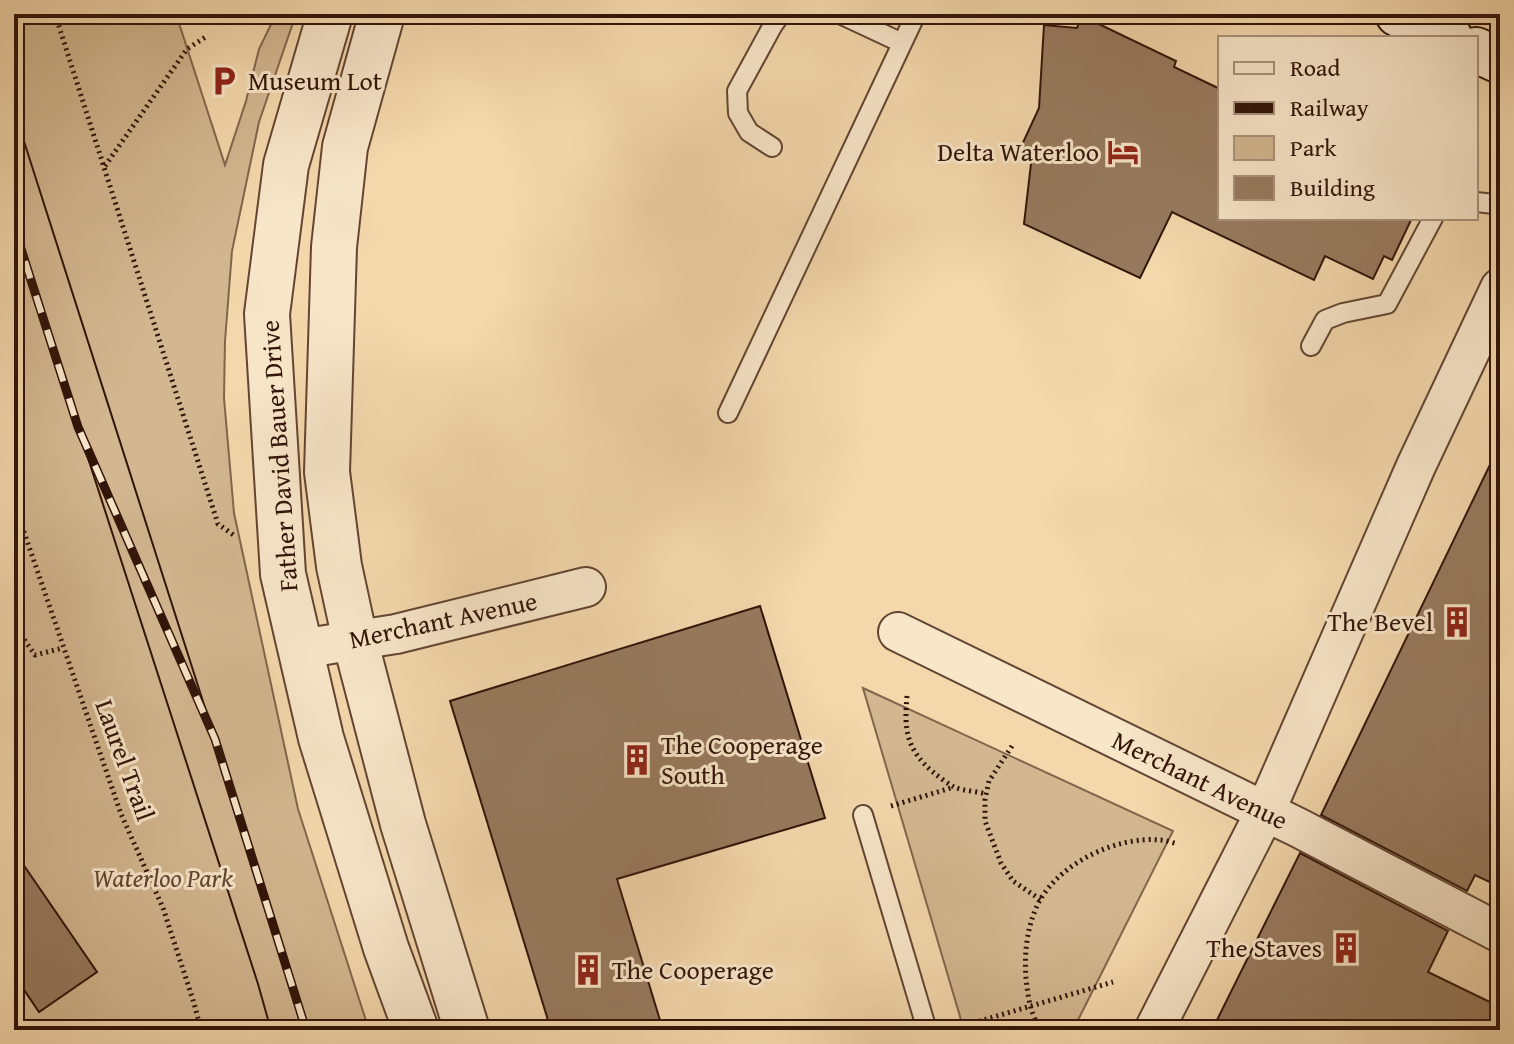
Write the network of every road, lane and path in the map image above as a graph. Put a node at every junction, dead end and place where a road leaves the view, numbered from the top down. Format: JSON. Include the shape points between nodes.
{"nodes":[{"id":1,"x":55,"y":14,"type":"edge"},
{"id":2,"x":330,"y":14,"type":"edge"},
{"id":3,"x":382,"y":14,"type":"edge"},
{"id":4,"x":781,"y":14,"type":"edge"},
{"id":5,"x":840,"y":14,"type":"edge"},
{"id":6,"x":916,"y":14,"type":"edge"},
{"id":7,"x":1398,"y":14,"type":"edge"},
{"id":8,"x":207,"y":36,"type":"dead end"},
{"id":9,"x":1446,"y":36,"type":"edge"},
{"id":10,"x":902,"y":43,"type":"junction"},
{"id":11,"x":1478,"y":51,"type":"edge"},
{"id":12,"x":1500,"y":61,"type":"edge"},
{"id":13,"x":772,"y":147,"type":"dead end"},
{"id":14,"x":105,"y":167,"type":"junction"},
{"id":15,"x":1478,"y":202,"type":"edge"},
{"id":16,"x":1500,"y":207,"type":"edge"},
{"id":17,"x":1432,"y":220,"type":"edge"},
{"id":18,"x":1500,"y":288,"type":"edge"},
{"id":19,"x":1311,"y":346,"type":"dead end"},
{"id":20,"x":728,"y":413,"type":"dead end"},
{"id":21,"x":14,"y":503,"type":"edge"},
{"id":22,"x":243,"y":541,"type":"dead end"},
{"id":23,"x":586,"y":587,"type":"dead end"},
{"id":24,"x":14,"y":625,"type":"edge"},
{"id":25,"x":898,"y":632,"type":"dead end"},
{"id":26,"x":355,"y":640,"type":"junction"},
{"id":27,"x":63,"y":648,"type":"junction"},
{"id":28,"x":300,"y":649,"type":"junction"},
{"id":29,"x":907,"y":696,"type":"dead end"},
{"id":30,"x":1012,"y":746,"type":"dead end"},
{"id":31,"x":954,"y":787,"type":"junction"},
{"id":32,"x":986,"y":794,"type":"junction"},
{"id":33,"x":886,"y":808,"type":"dead end"},
{"id":34,"x":1265,"y":812,"type":"junction"},
{"id":35,"x":863,"y":815,"type":"dead end"},
{"id":36,"x":1178,"y":844,"type":"dead end"},
{"id":37,"x":1041,"y":900,"type":"junction"},
{"id":38,"x":1500,"y":933,"type":"edge"},
{"id":39,"x":1113,"y":982,"type":"dead end"},
{"id":40,"x":1029,"y":1006,"type":"junction"},
{"id":41,"x":951,"y":1029,"type":"edge"},
{"id":42,"x":201,"y":1030,"type":"edge"},
{"id":43,"x":416,"y":1030,"type":"edge"},
{"id":44,"x":467,"y":1030,"type":"edge"},
{"id":45,"x":927,"y":1030,"type":"edge"},
{"id":46,"x":1041,"y":1030,"type":"edge"},
{"id":47,"x":1154,"y":1030,"type":"edge"}],
"edges":[{"from":1,"to":14,"type":"path"},
{"from":2,"to":28,"type":"street","name":"Father David Bauer Drive","via":[[286,165],[267,314],[283,574]]},
{"from":3,"to":26,"type":"street","name":"Father David Bauer Drive","via":[[345,147],[334,247],[327,472]]},
{"from":4,"to":13,"type":"lane","via":[[737,91],[738,113],[749,132]]},
{"from":5,"to":10,"type":"lane"},
{"from":6,"to":10,"type":"lane"},
{"from":7,"to":9,"type":"street"},
{"from":8,"to":14,"type":"path","via":[[187,49]]},
{"from":10,"to":20,"type":"lane"},
{"from":11,"to":12,"type":"street"},
{"from":14,"to":22,"type":"path","via":[[218,524]]},
{"from":15,"to":16,"type":"lane"},
{"from":17,"to":19,"type":"lane","via":[[1387,304],[1325,320]]},
{"from":18,"to":34,"type":"street"},
{"from":21,"to":27,"type":"path","name":"Laurel Trail"},
{"from":23,"to":26,"type":"street","name":"Merchant Avenue"},
{"from":24,"to":27,"type":"path","via":[[35,655]]},
{"from":25,"to":34,"type":"street","name":"Merchant Avenue"},
{"from":26,"to":28,"type":"street","name":"Merchant Avenue"},
{"from":26,"to":44,"type":"street","name":"Father David Bauer Drive","via":[[403,824]]},
{"from":27,"to":42,"type":"path","name":"Laurel Trail","via":[[121,814],[163,908]]},
{"from":28,"to":43,"type":"street","name":"Father David Bauer Drive","via":[[321,738]]},
{"from":29,"to":31,"type":"path","via":[[904,720],[909,742],[919,760]]},
{"from":30,"to":32,"type":"path"},
{"from":31,"to":32,"type":"path"},
{"from":31,"to":33,"type":"path"},
{"from":32,"to":37,"type":"path","via":[[985,821],[1001,863],[1013,881]]},
{"from":34,"to":38,"type":"street","name":"Merchant Avenue"},
{"from":34,"to":47,"type":"street"},
{"from":35,"to":45,"type":"lane"},
{"from":36,"to":37,"type":"path","via":[[1133,841],[1093,853],[1060,875]]},
{"from":37,"to":40,"type":"path","via":[[1028,929]]},
{"from":39,"to":40,"type":"path"},
{"from":40,"to":41,"type":"path"},
{"from":40,"to":46,"type":"path"}]}
